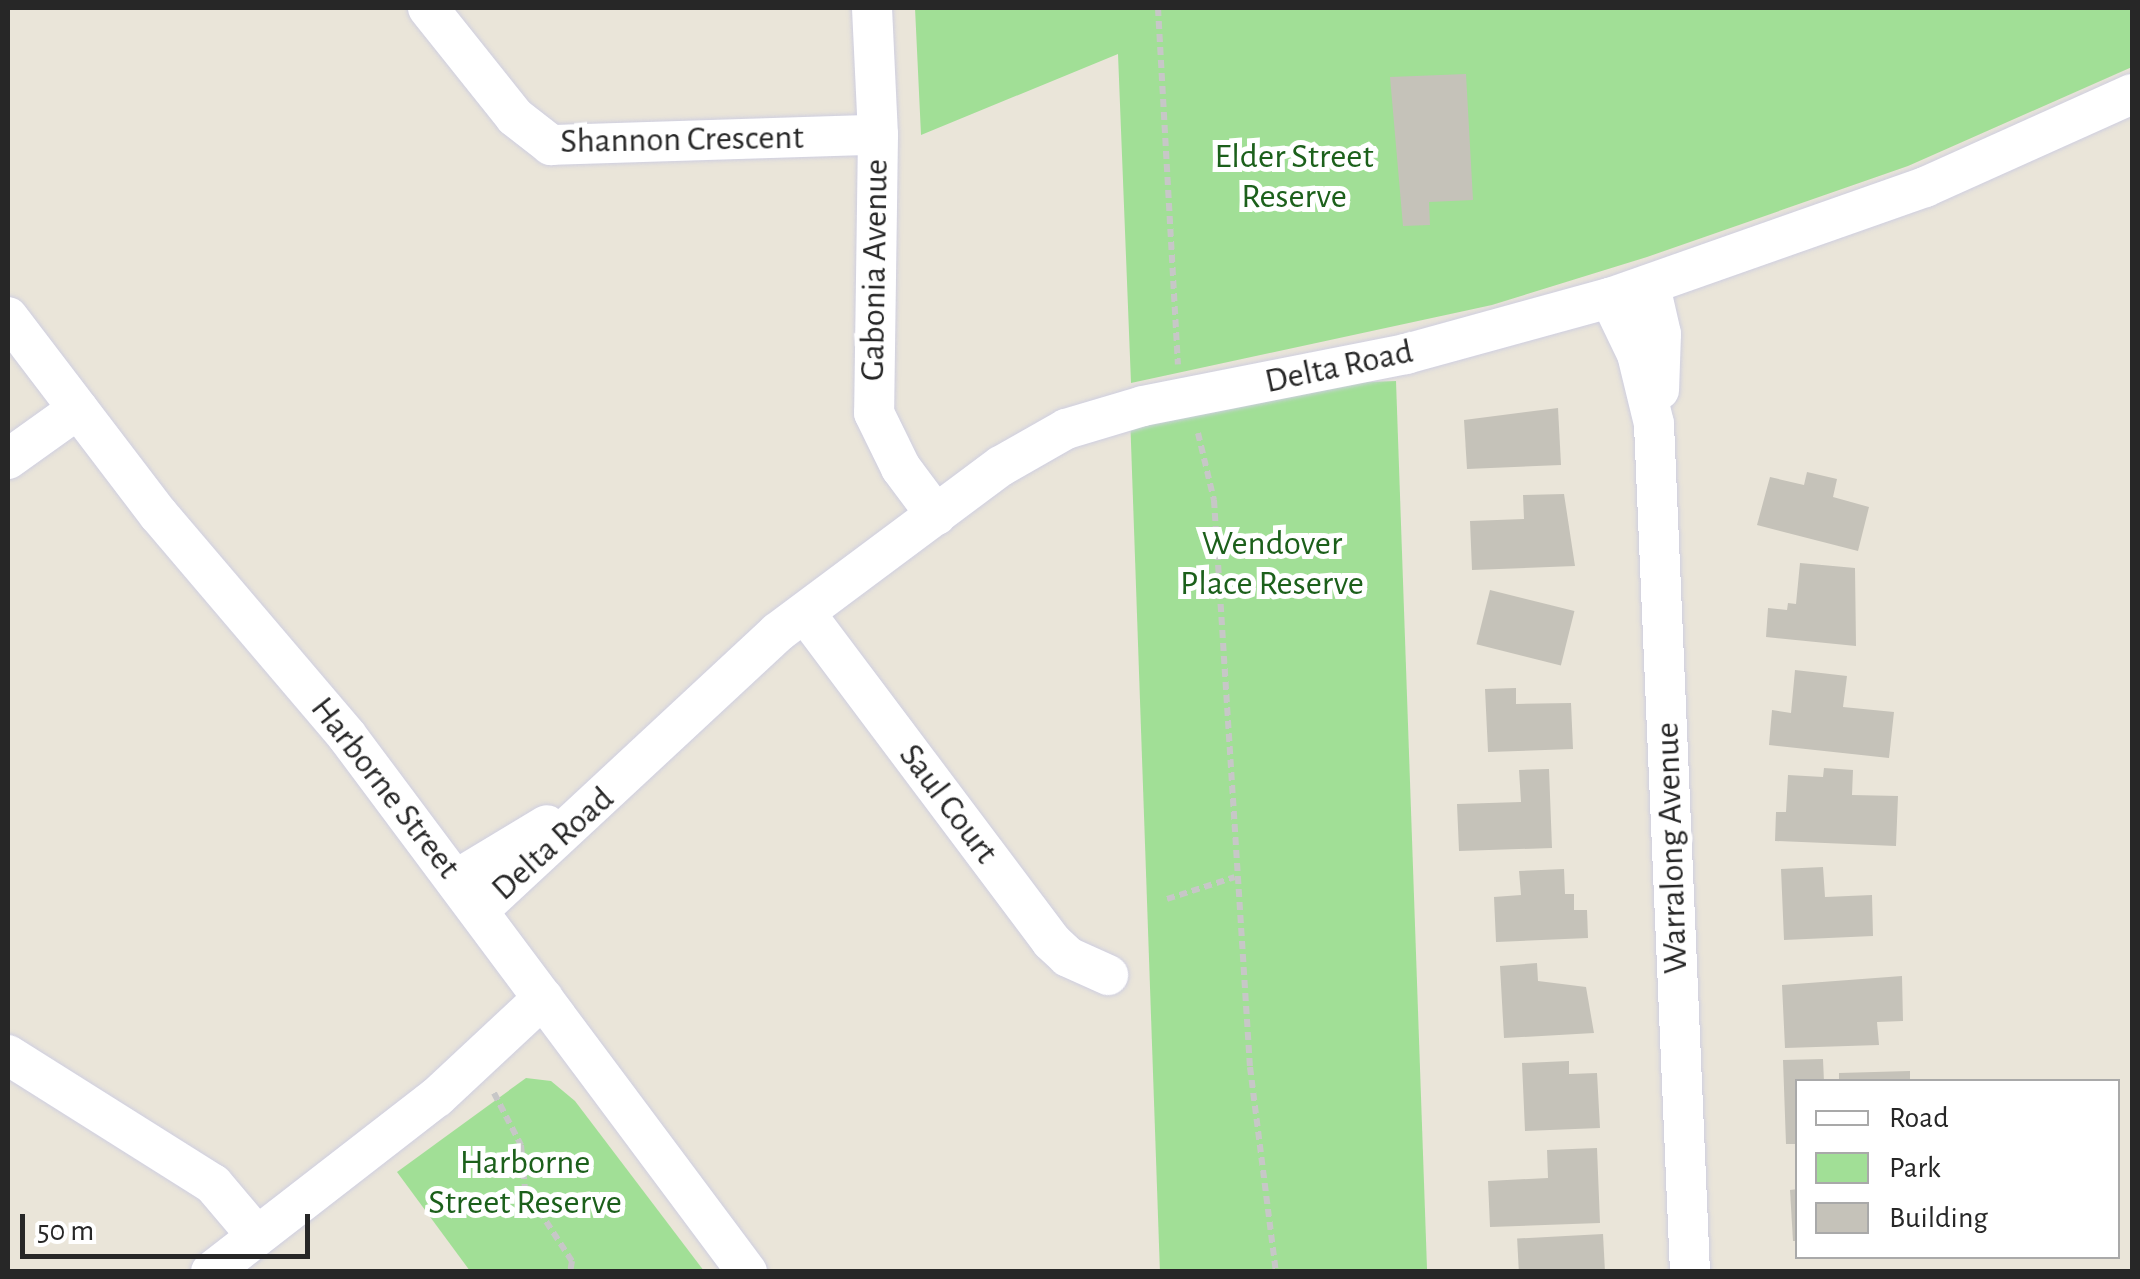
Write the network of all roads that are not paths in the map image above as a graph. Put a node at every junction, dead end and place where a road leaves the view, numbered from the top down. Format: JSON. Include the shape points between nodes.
{"nodes":[{"id":1,"x":428,"y":8,"type":"edge"},
{"id":2,"x":872,"y":8,"type":"edge"},
{"id":3,"x":2132,"y":94,"type":"edge"},
{"id":4,"x":878,"y":134,"type":"junction"},
{"id":5,"x":1650,"y":286,"type":"junction"},
{"id":6,"x":1610,"y":298,"type":"junction"},
{"id":7,"x":8,"y":317,"type":"edge"},
{"id":8,"x":78,"y":409,"type":"junction"},
{"id":9,"x":1654,"y":424,"type":"junction"},
{"id":10,"x":8,"y":459,"type":"edge"},
{"id":11,"x":936,"y":516,"type":"junction"},
{"id":12,"x":805,"y":613,"type":"junction"},
{"id":13,"x":467,"y":895,"type":"junction"},
{"id":14,"x":1108,"y":975,"type":"dead end"},
{"id":15,"x":552,"y":1012,"type":"junction"},
{"id":16,"x":8,"y":1055,"type":"edge"},
{"id":17,"x":257,"y":1236,"type":"junction"},
{"id":18,"x":211,"y":1272,"type":"edge"},
{"id":19,"x":747,"y":1272,"type":"edge"},
{"id":20,"x":1690,"y":1272,"type":"edge"}],
"edges":[{"from":1,"to":4,"type":"street","name":"Shannon Crescent","via":[[514,117],[551,146]]},
{"from":2,"to":4,"type":"street","name":"Gabonia Avenue"},
{"from":3,"to":5,"type":"street","name":"Delta Road","via":[[1925,187]]},
{"from":4,"to":11,"type":"street","name":"Gabonia Avenue","via":[[874,413],[900,468]]},
{"from":5,"to":6,"type":"street","name":"Delta Road"},
{"from":5,"to":9,"type":"street","name":"Warralong Avenue","via":[[1663,367]]},
{"from":6,"to":9,"type":"street","name":"Warralong Avenue","via":[[1637,354]]},
{"from":6,"to":11,"type":"street","name":"Delta Road","via":[[1406,354],[1066,428]]},
{"from":7,"to":8,"type":"street","name":"Harborne Street"},
{"from":8,"to":10,"type":"street"},
{"from":8,"to":13,"type":"street","name":"Harborne Street"},
{"from":9,"to":20,"type":"street","name":"Warralong Avenue"},
{"from":11,"to":12,"type":"street","name":"Delta Road"},
{"from":12,"to":13,"type":"street","name":"Delta Road","via":[[627,777]]},
{"from":12,"to":14,"type":"street","name":"Saul Court","via":[[1051,941]]},
{"from":13,"to":15,"type":"street","name":"Harborne Street"},
{"from":15,"to":17,"type":"street"},
{"from":15,"to":19,"type":"street","name":"Harborne Street"},
{"from":16,"to":17,"type":"street","via":[[213,1184]]},
{"from":17,"to":18,"type":"street"}]}
